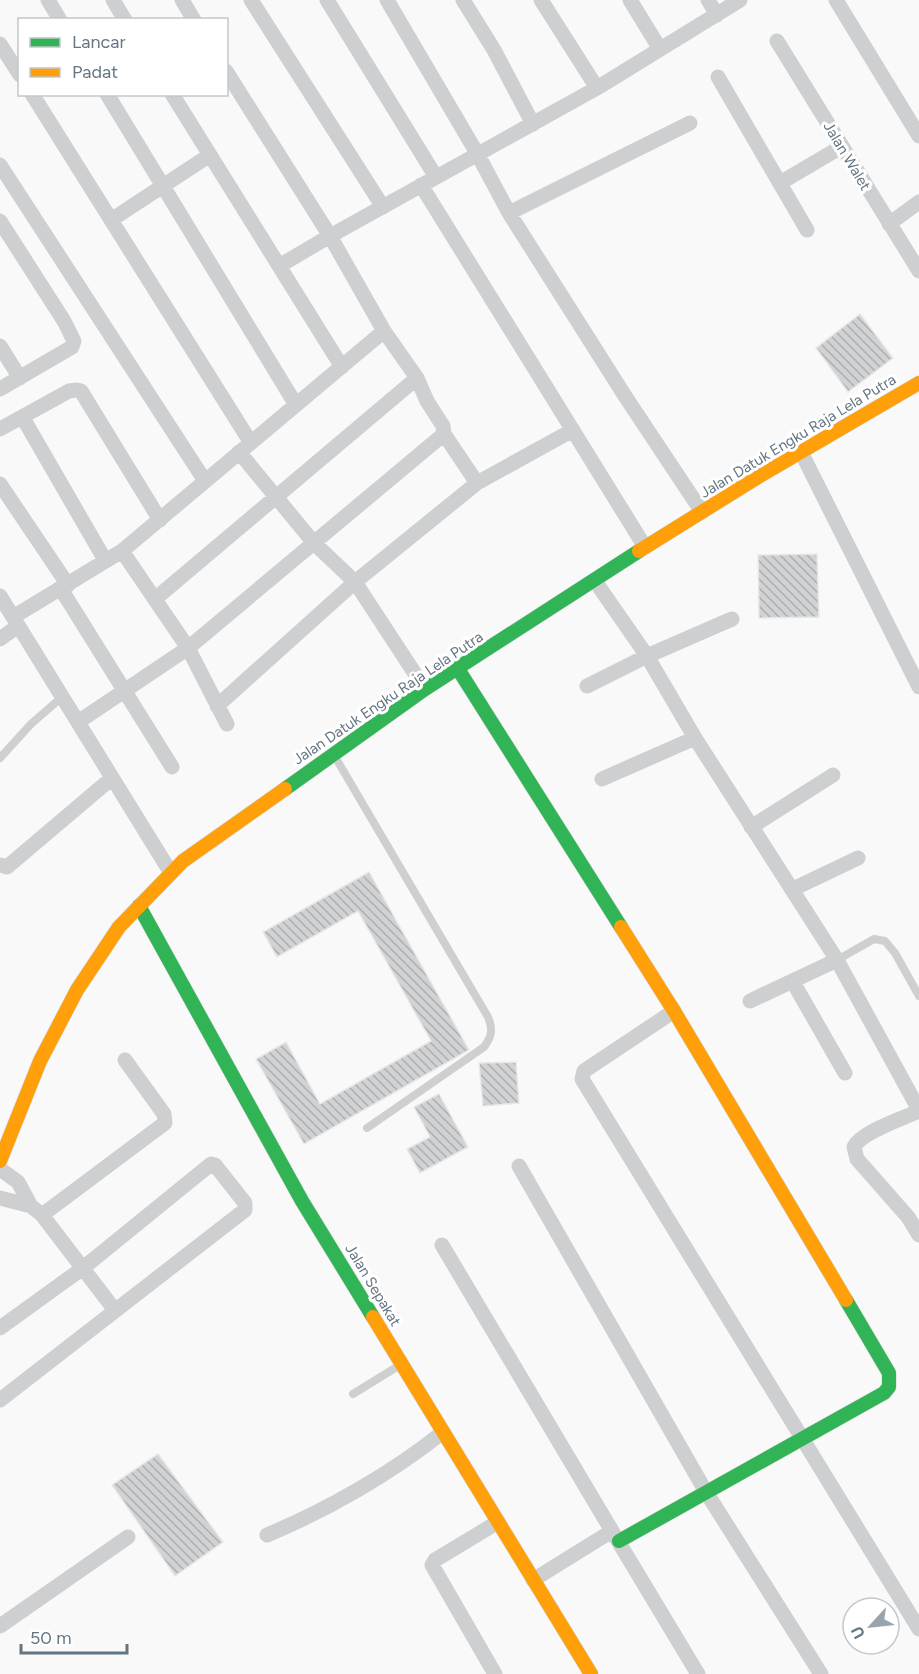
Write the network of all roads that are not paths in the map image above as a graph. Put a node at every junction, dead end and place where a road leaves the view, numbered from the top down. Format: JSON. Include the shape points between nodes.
{"nodes":[{"id":1,"x":48,"y":0,"type":"edge"},
{"id":2,"x":113,"y":0,"type":"edge"},
{"id":3,"x":182,"y":0,"type":"edge"},
{"id":4,"x":251,"y":0,"type":"edge"},
{"id":5,"x":327,"y":0,"type":"edge"},
{"id":6,"x":387,"y":0,"type":"edge"},
{"id":7,"x":463,"y":0,"type":"edge"},
{"id":8,"x":541,"y":0,"type":"edge"},
{"id":9,"x":630,"y":0,"type":"edge"},
{"id":10,"x":708,"y":0,"type":"edge"},
{"id":11,"x":740,"y":0,"type":"edge"},
{"id":12,"x":836,"y":0,"type":"edge"},
{"id":13,"x":717,"y":15,"type":"junction"},
{"id":14,"x":59,"y":18,"type":"edge"},
{"id":15,"x":124,"y":18,"type":"edge"},
{"id":16,"x":193,"y":18,"type":"edge"},
{"id":17,"x":777,"y":41,"type":"dead end"},
{"id":18,"x":0,"y":44,"type":"edge"},
{"id":19,"x":660,"y":49,"type":"junction"},
{"id":20,"x":18,"y":72,"type":"edge"},
{"id":21,"x":228,"y":74,"type":"edge"},
{"id":22,"x":718,"y":77,"type":"dead end"},
{"id":23,"x":597,"y":88,"type":"junction"},
{"id":24,"x":33,"y":96,"type":"edge"},
{"id":25,"x":108,"y":96,"type":"edge"},
{"id":26,"x":173,"y":96,"type":"edge"},
{"id":27,"x":690,"y":123,"type":"dead end"},
{"id":28,"x":533,"y":124,"type":"junction"},
{"id":29,"x":919,"y":136,"type":"edge"},
{"id":30,"x":842,"y":147,"type":"junction"},
{"id":31,"x":210,"y":155,"type":"junction"},
{"id":32,"x":478,"y":155,"type":"junction"},
{"id":33,"x":0,"y":165,"type":"edge"},
{"id":34,"x":436,"y":177,"type":"junction"},
{"id":35,"x":780,"y":183,"type":"junction"},
{"id":36,"x":421,"y":185,"type":"junction"},
{"id":37,"x":164,"y":186,"type":"junction"},
{"id":38,"x":919,"y":202,"type":"edge"},
{"id":39,"x":382,"y":207,"type":"junction"},
{"id":40,"x":509,"y":213,"type":"junction"},
{"id":41,"x":111,"y":220,"type":"junction"},
{"id":42,"x":0,"y":221,"type":"edge"},
{"id":43,"x":889,"y":224,"type":"junction"},
{"id":44,"x":807,"y":230,"type":"dead end"},
{"id":45,"x":330,"y":236,"type":"junction"},
{"id":46,"x":279,"y":266,"type":"junction"},
{"id":47,"x":919,"y":271,"type":"edge"},
{"id":48,"x":384,"y":331,"type":"junction"},
{"id":49,"x":0,"y":346,"type":"edge"},
{"id":50,"x":342,"y":367,"type":"junction"},
{"id":51,"x":20,"y":378,"type":"junction"},
{"id":52,"x":417,"y":378,"type":"junction"},
{"id":53,"x":919,"y":383,"type":"edge"},
{"id":54,"x":0,"y":389,"type":"edge"},
{"id":55,"x":296,"y":405,"type":"junction"},
{"id":56,"x":23,"y":418,"type":"junction"},
{"id":57,"x":0,"y":429,"type":"edge"},
{"id":58,"x":573,"y":430,"type":"junction"},
{"id":59,"x":444,"y":434,"type":"junction"},
{"id":60,"x":245,"y":448,"type":"junction"},
{"id":61,"x":801,"y":452,"type":"junction"},
{"id":62,"x":205,"y":481,"type":"junction"},
{"id":63,"x":477,"y":483,"type":"junction"},
{"id":64,"x":0,"y":484,"type":"edge"},
{"id":65,"x":276,"y":496,"type":"junction"},
{"id":66,"x":702,"y":512,"type":"junction"},
{"id":67,"x":160,"y":520,"type":"junction"},
{"id":68,"x":314,"y":543,"type":"junction"},
{"id":69,"x":645,"y":547,"type":"junction"},
{"id":70,"x":122,"y":551,"type":"junction"},
{"id":71,"x":105,"y":560,"type":"junction"},
{"id":72,"x":595,"y":581,"type":"junction"},
{"id":73,"x":355,"y":582,"type":"junction"},
{"id":74,"x":64,"y":587,"type":"junction"},
{"id":75,"x":0,"y":596,"type":"edge"},
{"id":76,"x":155,"y":599,"type":"junction"},
{"id":77,"x":732,"y":619,"type":"dead end"},
{"id":78,"x":16,"y":622,"type":"junction"},
{"id":79,"x":0,"y":639,"type":"edge"},
{"id":80,"x":188,"y":648,"type":"junction"},
{"id":81,"x":647,"y":656,"type":"junction"},
{"id":82,"x":458,"y":669,"type":"junction"},
{"id":83,"x":587,"y":686,"type":"dead end"},
{"id":84,"x":919,"y":687,"type":"edge"},
{"id":85,"x":425,"y":690,"type":"junction"},
{"id":86,"x":124,"y":691,"type":"junction"},
{"id":87,"x":62,"y":697,"type":"junction"},
{"id":88,"x":217,"y":706,"type":"junction"},
{"id":89,"x":78,"y":722,"type":"junction"},
{"id":90,"x":227,"y":724,"type":"dead end"},
{"id":91,"x":695,"y":738,"type":"junction"},
{"id":92,"x":333,"y":754,"type":"junction"},
{"id":93,"x":0,"y":758,"type":"edge"},
{"id":94,"x":172,"y":767,"type":"dead end"},
{"id":95,"x":833,"y":775,"type":"dead end"},
{"id":96,"x":112,"y":778,"type":"junction"},
{"id":97,"x":602,"y":779,"type":"dead end"},
{"id":98,"x":751,"y":827,"type":"junction"},
{"id":99,"x":858,"y":858,"type":"dead end"},
{"id":100,"x":0,"y":865,"type":"edge"},
{"id":101,"x":171,"y":873,"type":"junction"},
{"id":102,"x":793,"y":889,"type":"junction"},
{"id":103,"x":139,"y":906,"type":"junction"},
{"id":104,"x":837,"y":960,"type":"junction"},
{"id":105,"x":793,"y":982,"type":"junction"},
{"id":106,"x":919,"y":996,"type":"edge"},
{"id":107,"x":750,"y":1001,"type":"dead end"},
{"id":108,"x":674,"y":1011,"type":"junction"},
{"id":109,"x":125,"y":1060,"type":"dead end"},
{"id":110,"x":845,"y":1073,"type":"dead end"},
{"id":111,"x":919,"y":1110,"type":"edge"},
{"id":112,"x":367,"y":1128,"type":"dead end"},
{"id":113,"x":0,"y":1161,"type":"edge"},
{"id":114,"x":519,"y":1166,"type":"dead end"},
{"id":115,"x":0,"y":1169,"type":"edge"},
{"id":116,"x":0,"y":1198,"type":"edge"},
{"id":117,"x":37,"y":1211,"type":"junction"},
{"id":118,"x":919,"y":1235,"type":"edge"},
{"id":119,"x":442,"y":1245,"type":"dead end"},
{"id":120,"x":82,"y":1268,"type":"junction"},
{"id":121,"x":114,"y":1309,"type":"junction"},
{"id":122,"x":0,"y":1328,"type":"edge"},
{"id":123,"x":402,"y":1365,"type":"junction"},
{"id":124,"x":353,"y":1394,"type":"dead end"},
{"id":125,"x":0,"y":1400,"type":"edge"},
{"id":126,"x":443,"y":1432,"type":"junction"},
{"id":127,"x":802,"y":1438,"type":"junction"},
{"id":128,"x":706,"y":1491,"type":"junction"},
{"id":129,"x":498,"y":1522,"type":"junction"},
{"id":130,"x":267,"y":1535,"type":"dead end"},
{"id":131,"x":615,"y":1536,"type":"junction"},
{"id":132,"x":128,"y":1537,"type":"dead end"},
{"id":133,"x":533,"y":1580,"type":"junction"},
{"id":134,"x":0,"y":1626,"type":"edge"},
{"id":135,"x":919,"y":1629,"type":"edge"},
{"id":136,"x":495,"y":1674,"type":"edge"},
{"id":137,"x":591,"y":1674,"type":"edge"},
{"id":138,"x":698,"y":1674,"type":"edge"},
{"id":139,"x":821,"y":1674,"type":"edge"}],
"edges":[{"from":1,"to":14,"type":"street"},
{"from":2,"to":15,"type":"street"},
{"from":3,"to":16,"type":"street"},
{"from":4,"to":39,"type":"street"},
{"from":5,"to":34,"type":"street"},
{"from":6,"to":32,"type":"street"},
{"from":7,"to":28,"type":"street"},
{"from":8,"to":23,"type":"street"},
{"from":9,"to":19,"type":"street"},
{"from":10,"to":13,"type":"street"},
{"from":11,"to":13,"type":"street"},
{"from":12,"to":29,"type":"street"},
{"from":13,"to":19,"type":"street"},
{"from":17,"to":30,"type":"street","name":"Jalan Walet"},
{"from":18,"to":20,"type":"street"},
{"from":19,"to":23,"type":"street"},
{"from":21,"to":45,"type":"street"},
{"from":22,"to":35,"type":"street"},
{"from":23,"to":28,"type":"street"},
{"from":24,"to":41,"type":"street"},
{"from":25,"to":37,"type":"street"},
{"from":26,"to":31,"type":"street"},
{"from":27,"to":40,"type":"street"},
{"from":28,"to":32,"type":"street"},
{"from":30,"to":35,"type":"street"},
{"from":30,"to":43,"type":"street","name":"Jalan Walet"},
{"from":31,"to":37,"type":"street"},
{"from":31,"to":46,"type":"street"},
{"from":32,"to":34,"type":"street"},
{"from":32,"to":40,"type":"street"},
{"from":33,"to":62,"type":"street"},
{"from":34,"to":36,"type":"street"},
{"from":35,"to":44,"type":"street"},
{"from":36,"to":39,"type":"street"},
{"from":36,"to":58,"type":"street"},
{"from":37,"to":41,"type":"street"},
{"from":37,"to":55,"type":"street"},
{"from":38,"to":43,"type":"street"},
{"from":39,"to":45,"type":"street"},
{"from":40,"to":66,"type":"street"},
{"from":41,"to":60,"type":"street"},
{"from":42,"to":51,"type":"street","via":[[74,341],[72,347]]},
{"from":43,"to":47,"type":"street","name":"Jalan Walet"},
{"from":45,"to":46,"type":"street"},
{"from":45,"to":48,"type":"street"},
{"from":46,"to":50,"type":"street"},
{"from":48,"to":50,"type":"street"},
{"from":48,"to":52,"type":"street"},
{"from":49,"to":51,"type":"street"},
{"from":50,"to":55,"type":"street"},
{"from":51,"to":54,"type":"street"},
{"from":52,"to":59,"type":"street"},
{"from":52,"to":65,"type":"street"},
{"from":53,"to":61,"type":"street","name":"Jalan Datuk Engku Raja Lela Putra"},
{"from":55,"to":60,"type":"street"},
{"from":56,"to":57,"type":"street"},
{"from":56,"to":67,"type":"street","via":[[69,391],[81,391]]},
{"from":56,"to":71,"type":"street"},
{"from":58,"to":63,"type":"street"},
{"from":58,"to":69,"type":"street"},
{"from":59,"to":63,"type":"street"},
{"from":59,"to":68,"type":"street"},
{"from":60,"to":62,"type":"street"},
{"from":60,"to":65,"type":"street"},
{"from":61,"to":66,"type":"street","name":"Jalan Datuk Engku Raja Lela Putra"},
{"from":61,"to":84,"type":"street"},
{"from":62,"to":67,"type":"street"},
{"from":63,"to":73,"type":"street"},
{"from":64,"to":74,"type":"street"},
{"from":65,"to":68,"type":"street"},
{"from":65,"to":76,"type":"street"},
{"from":66,"to":69,"type":"street","name":"Jalan Datuk Engku Raja Lela Putra"},
{"from":67,"to":70,"type":"street"},
{"from":68,"to":73,"type":"street"},
{"from":68,"to":80,"type":"street"},
{"from":69,"to":72,"type":"street","name":"Jalan Datuk Engku Raja Lela Putra"},
{"from":70,"to":71,"type":"street"},
{"from":70,"to":76,"type":"street"},
{"from":71,"to":74,"type":"street"},
{"from":72,"to":81,"type":"street"},
{"from":72,"to":82,"type":"street","name":"Jalan Datuk Engku Raja Lela Putra"},
{"from":73,"to":85,"type":"street"},
{"from":73,"to":88,"type":"street"},
{"from":74,"to":78,"type":"street"},
{"from":74,"to":86,"type":"street"},
{"from":75,"to":78,"type":"street"},
{"from":76,"to":80,"type":"street"},
{"from":77,"to":81,"type":"street"},
{"from":78,"to":79,"type":"street"},
{"from":78,"to":87,"type":"street"},
{"from":80,"to":86,"type":"street"},
{"from":80,"to":88,"type":"street"},
{"from":81,"to":83,"type":"street"},
{"from":81,"to":91,"type":"street"},
{"from":82,"to":85,"type":"street","name":"Jalan Datuk Engku Raja Lela Putra"},
{"from":82,"to":108,"type":"street"},
{"from":85,"to":92,"type":"street","name":"Jalan Datuk Engku Raja Lela Putra"},
{"from":86,"to":89,"type":"street"},
{"from":86,"to":94,"type":"street"},
{"from":87,"to":89,"type":"street"},
{"from":87,"to":93,"type":"lane"},
{"from":88,"to":90,"type":"street"},
{"from":89,"to":96,"type":"street"},
{"from":91,"to":97,"type":"street"},
{"from":91,"to":98,"type":"street"},
{"from":92,"to":101,"type":"street","name":"Jalan Datuk Engku Raja Lela Putra"},
{"from":92,"to":112,"type":"lane","via":[[492,1027],[484,1047]]},
{"from":95,"to":98,"type":"street"},
{"from":96,"to":100,"type":"street","via":[[7,867]]},
{"from":96,"to":101,"type":"street"},
{"from":98,"to":102,"type":"street"},
{"from":99,"to":102,"type":"street"},
{"from":101,"to":103,"type":"street","name":"Jalan Datuk Engku Raja Lela Putra"},
{"from":102,"to":104,"type":"street"},
{"from":103,"to":113,"type":"street","name":"Jalan Datuk Engku Raja Lela Putra","via":[[119,927],[77,990],[40,1061]]},
{"from":103,"to":123,"type":"street","name":"Jalan Sepakat","via":[[302,1201]]},
{"from":104,"to":105,"type":"street"},
{"from":104,"to":106,"type":"lane","via":[[874,939],[885,941]]},
{"from":104,"to":111,"type":"street"},
{"from":105,"to":107,"type":"street"},
{"from":105,"to":110,"type":"street"},
{"from":108,"to":127,"type":"street","via":[[889,1373],[889,1387],[884,1393]]},
{"from":108,"to":127,"type":"street","via":[[584,1071],[582,1079]]},
{"from":109,"to":117,"type":"street","via":[[164,1114],[165,1123]]},
{"from":111,"to":118,"type":"street","via":[[856,1142],[854,1147],[857,1159]]},
{"from":114,"to":128,"type":"street"},
{"from":115,"to":117,"type":"street","via":[[18,1182]]},
{"from":116,"to":117,"type":"street"},
{"from":117,"to":120,"type":"street"},
{"from":119,"to":131,"type":"street"},
{"from":120,"to":121,"type":"street"},
{"from":120,"to":121,"type":"street","via":[[215,1164],[245,1203],[245,1210]]},
{"from":120,"to":122,"type":"street"},
{"from":121,"to":125,"type":"street"},
{"from":123,"to":124,"type":"lane"},
{"from":123,"to":126,"type":"street","name":"Jalan Sepakat"},
{"from":126,"to":129,"type":"street","name":"Jalan Sepakat"},
{"from":126,"to":130,"type":"street","via":[[403,1462]]},
{"from":127,"to":128,"type":"street"},
{"from":127,"to":135,"type":"street"},
{"from":128,"to":131,"type":"street"},
{"from":128,"to":139,"type":"street"},
{"from":129,"to":133,"type":"street","name":"Jalan Sepakat"},
{"from":129,"to":136,"type":"street","via":[[432,1565]]},
{"from":131,"to":133,"type":"street"},
{"from":131,"to":138,"type":"street"},
{"from":132,"to":134,"type":"street"},
{"from":133,"to":137,"type":"street","name":"Jalan Sepakat"}]}
